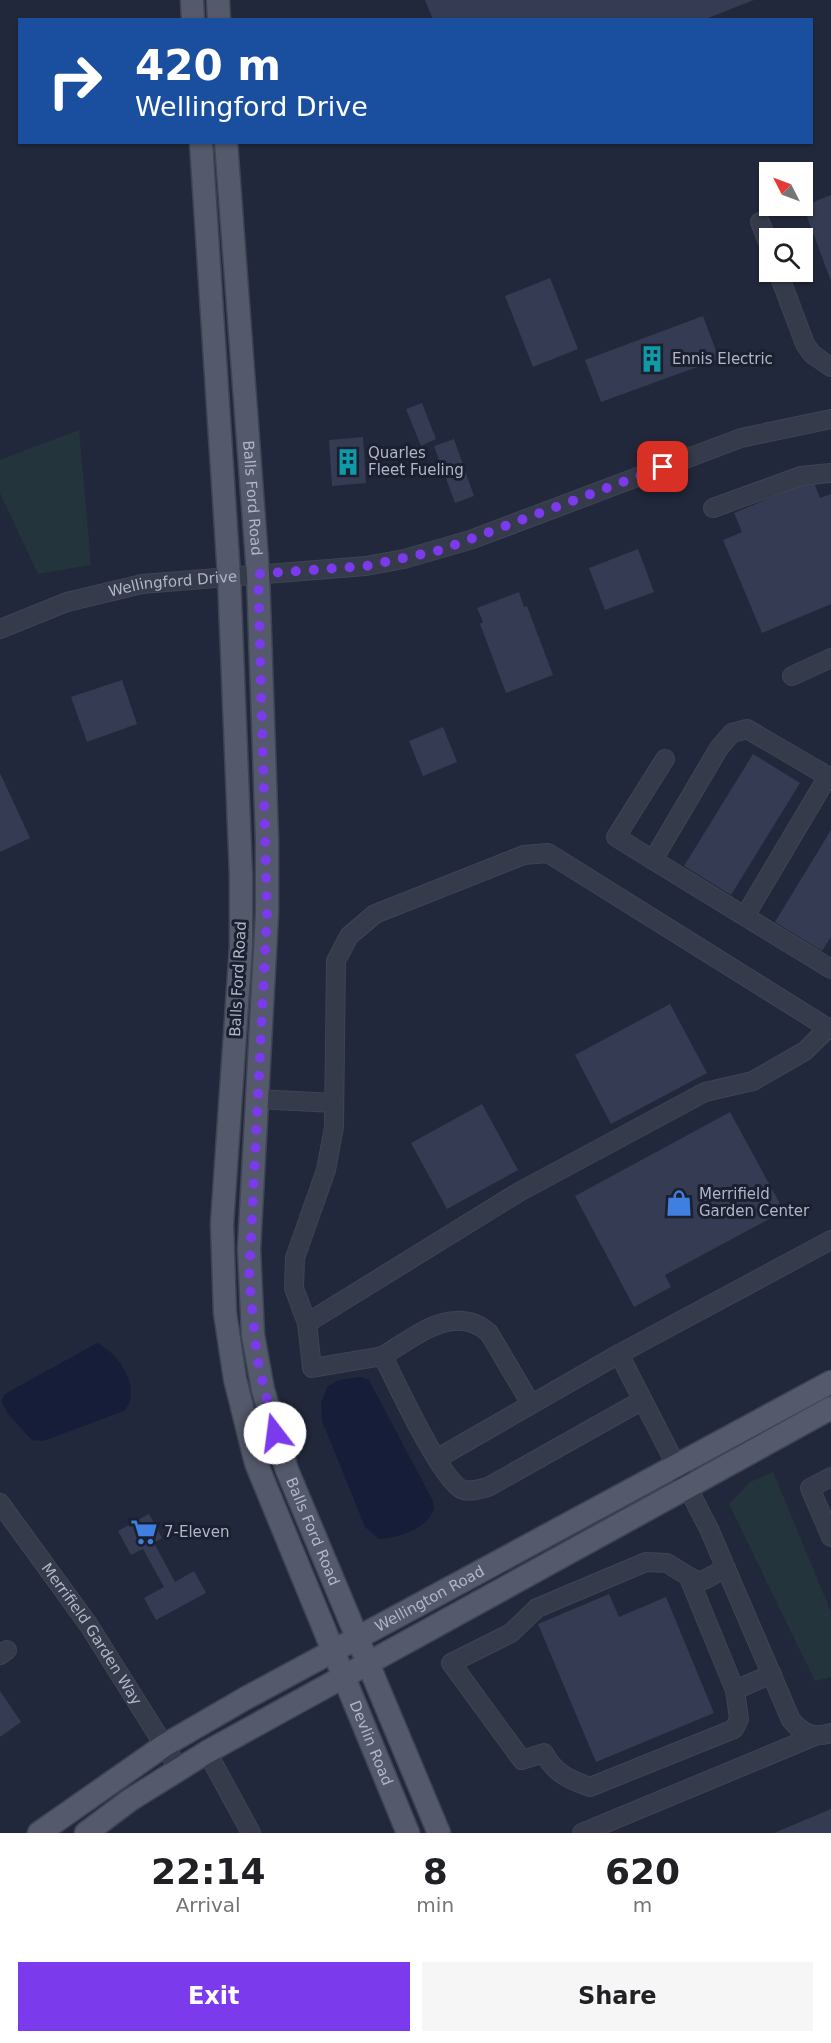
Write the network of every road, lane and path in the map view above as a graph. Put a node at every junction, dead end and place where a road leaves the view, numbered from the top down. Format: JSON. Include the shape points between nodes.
{"nodes":[{"id":1,"x":192,"y":0,"type":"edge"},
{"id":2,"x":218,"y":0,"type":"edge"},
{"id":3,"x":194,"y":18,"type":"edge"},
{"id":4,"x":219,"y":18,"type":"edge"},
{"id":5,"x":201,"y":144,"type":"edge"},
{"id":6,"x":226,"y":144,"type":"edge"},
{"id":7,"x":760,"y":222,"type":"dead end"},
{"id":8,"x":762,"y":228,"type":"edge"},
{"id":9,"x":782,"y":282,"type":"edge"},
{"id":10,"x":831,"y":368,"type":"edge"},
{"id":11,"x":831,"y":418,"type":"edge"},
{"id":12,"x":831,"y":473,"type":"edge"},
{"id":13,"x":713,"y":508,"type":"dead end"},
{"id":14,"x":258,"y":574,"type":"junction"},
{"id":15,"x":229,"y":576,"type":"junction"},
{"id":16,"x":0,"y":629,"type":"edge"},
{"id":17,"x":831,"y":658,"type":"edge"},
{"id":18,"x":792,"y":676,"type":"dead end"},
{"id":19,"x":665,"y":759,"type":"dead end"},
{"id":20,"x":829,"y":777,"type":"edge"},
{"id":21,"x":653,"y":860,"type":"junction"},
{"id":22,"x":745,"y":916,"type":"junction"},
{"id":23,"x":831,"y":969,"type":"edge"},
{"id":24,"x":830,"y":1029,"type":"edge"},
{"id":25,"x":234,"y":1050,"type":"junction"},
{"id":26,"x":257,"y":1099,"type":"junction"},
{"id":27,"x":334,"y":1103,"type":"junction"},
{"id":28,"x":831,"y":1240,"type":"edge"},
{"id":29,"x":307,"y":1323,"type":"junction"},
{"id":30,"x":619,"y":1354,"type":"junction"},
{"id":31,"x":383,"y":1356,"type":"junction"},
{"id":32,"x":831,"y":1382,"type":"edge"},
{"id":33,"x":641,"y":1401,"type":"junction"},
{"id":34,"x":531,"y":1404,"type":"junction"},
{"id":35,"x":831,"y":1408,"type":"edge"},
{"id":36,"x":821,"y":1417,"type":"edge"},
{"id":37,"x":438,"y":1458,"type":"junction"},
{"id":38,"x":676,"y":1467,"type":"junction"},
{"id":39,"x":831,"y":1477,"type":"edge"},
{"id":40,"x":686,"y":1487,"type":"junction"},
{"id":41,"x":0,"y":1503,"type":"edge"},
{"id":42,"x":831,"y":1537,"type":"edge"},
{"id":43,"x":726,"y":1568,"type":"junction"},
{"id":44,"x":689,"y":1578,"type":"junction"},
{"id":45,"x":359,"y":1639,"type":"junction"},
{"id":46,"x":334,"y":1653,"type":"junction"},
{"id":47,"x":368,"y":1662,"type":"junction"},
{"id":48,"x":772,"y":1674,"type":"junction"},
{"id":49,"x":343,"y":1676,"type":"junction"},
{"id":50,"x":735,"y":1690,"type":"junction"},
{"id":51,"x":823,"y":1734,"type":"edge"},
{"id":52,"x":165,"y":1745,"type":"junction"},
{"id":53,"x":207,"y":1752,"type":"junction"},
{"id":54,"x":179,"y":1768,"type":"junction"},
{"id":55,"x":39,"y":1833,"type":"edge"},
{"id":56,"x":87,"y":1833,"type":"edge"},
{"id":57,"x":250,"y":1833,"type":"edge"},
{"id":58,"x":408,"y":1833,"type":"edge"},
{"id":59,"x":439,"y":1833,"type":"edge"},
{"id":60,"x":582,"y":1833,"type":"edge"}],
"edges":[{"from":1,"to":3,"type":"main road"},
{"from":2,"to":4,"type":"main road"},
{"from":5,"to":15,"type":"main road","name":"Balls Ford Road"},
{"from":6,"to":14,"type":"main road","name":"Balls Ford Road"},
{"from":7,"to":8,"type":"street"},
{"from":9,"to":10,"type":"street","via":[[805,344]]},
{"from":11,"to":14,"type":"street","name":"Wellingford Drive","via":[[741,438],[441,550],[366,566]]},
{"from":12,"to":13,"type":"street","via":[[801,476]]},
{"from":14,"to":15,"type":"street","name":"Wellingford Drive"},
{"from":14,"to":26,"type":"main road","name":"Balls Ford Road","via":[[267,913]]},
{"from":15,"to":16,"type":"street","name":"Wellingford Drive","via":[[108,591],[67,602]]},
{"from":15,"to":25,"type":"main road","name":"Balls Ford Road","via":[[241,876]]},
{"from":17,"to":18,"type":"street"},
{"from":19,"to":21,"type":"street","via":[[616,837]]},
{"from":20,"to":21,"type":"street","via":[[747,729],[732,733],[719,748]]},
{"from":20,"to":22,"type":"street"},
{"from":21,"to":22,"type":"street"},
{"from":22,"to":23,"type":"street"},
{"from":24,"to":27,"type":"street","via":[[559,858],[548,853],[524,855],[375,914],[349,936],[336,961]]},
{"from":24,"to":29,"type":"street","via":[[804,1051],[753,1081],[705,1092],[519,1192]]},
{"from":25,"to":26,"type":"main road","via":[[243,1085]]},
{"from":25,"to":46,"type":"main road","name":"Balls Ford Road","via":[[222,1249],[231,1355],[251,1448]]},
{"from":26,"to":27,"type":"street"},
{"from":26,"to":45,"type":"main road","name":"Balls Ford Road","via":[[249,1249],[250,1309],[257,1358],[287,1470]]},
{"from":27,"to":29,"type":"street","via":[[326,1170],[295,1258],[294,1288]]},
{"from":28,"to":30,"type":"street"},
{"from":29,"to":31,"type":"street","via":[[312,1368]]},
{"from":30,"to":33,"type":"street"},
{"from":30,"to":34,"type":"street"},
{"from":31,"to":34,"type":"street","via":[[446,1321],[466,1320],[489,1333]]},
{"from":31,"to":37,"type":"street"},
{"from":32,"to":38,"type":"main road","name":"Wellington Road"},
{"from":33,"to":37,"type":"street","via":[[488,1487],[474,1491],[463,1490],[451,1481]]},
{"from":33,"to":38,"type":"street"},
{"from":34,"to":37,"type":"street"},
{"from":35,"to":36,"type":"main road","name":"Wellington Road"},
{"from":36,"to":40,"type":"main road","name":"Wellington Road"},
{"from":38,"to":40,"type":"street"},
{"from":38,"to":45,"type":"main road","name":"Wellington Road"},
{"from":39,"to":42,"type":"street","via":[[810,1488]]},
{"from":40,"to":43,"type":"street"},
{"from":40,"to":47,"type":"main road","name":"Wellington Road"},
{"from":41,"to":52,"type":"street","name":"Merrifield Garden Way","via":[[88,1624]]},
{"from":43,"to":44,"type":"street","via":[[704,1580]]},
{"from":43,"to":48,"type":"street"},
{"from":44,"to":50,"type":"street"},
{"from":44,"to":50,"type":"street","via":[[667,1563],[646,1562],[537,1608],[511,1633],[451,1662],[522,1760],[544,1753],[551,1766],[590,1787],[734,1729],[739,1719]]},
{"from":45,"to":46,"type":"main road","name":"Wellington Road"},
{"from":45,"to":47,"type":"main road","name":"Balls Ford Road"},
{"from":46,"to":49,"type":"main road","name":"Devlin Road"},
{"from":46,"to":52,"type":"main road","name":"Wellington Road"},
{"from":47,"to":49,"type":"main road","name":"Wellington Road"},
{"from":47,"to":59,"type":"main road","name":"Devlin Road"},
{"from":48,"to":50,"type":"street"},
{"from":48,"to":51,"type":"street","via":[[791,1720],[806,1733]]},
{"from":49,"to":53,"type":"main road","name":"Wellington Road"},
{"from":49,"to":58,"type":"main road","name":"Devlin Road"},
{"from":51,"to":60,"type":"street"},
{"from":52,"to":54,"type":"street","name":"Merrifield Garden Way"},
{"from":52,"to":55,"type":"main road","name":"Wellington Road"},
{"from":53,"to":54,"type":"main road","name":"Wellington Road"},
{"from":53,"to":57,"type":"street"},
{"from":54,"to":56,"type":"main road","name":"Wellington Road"}]}
